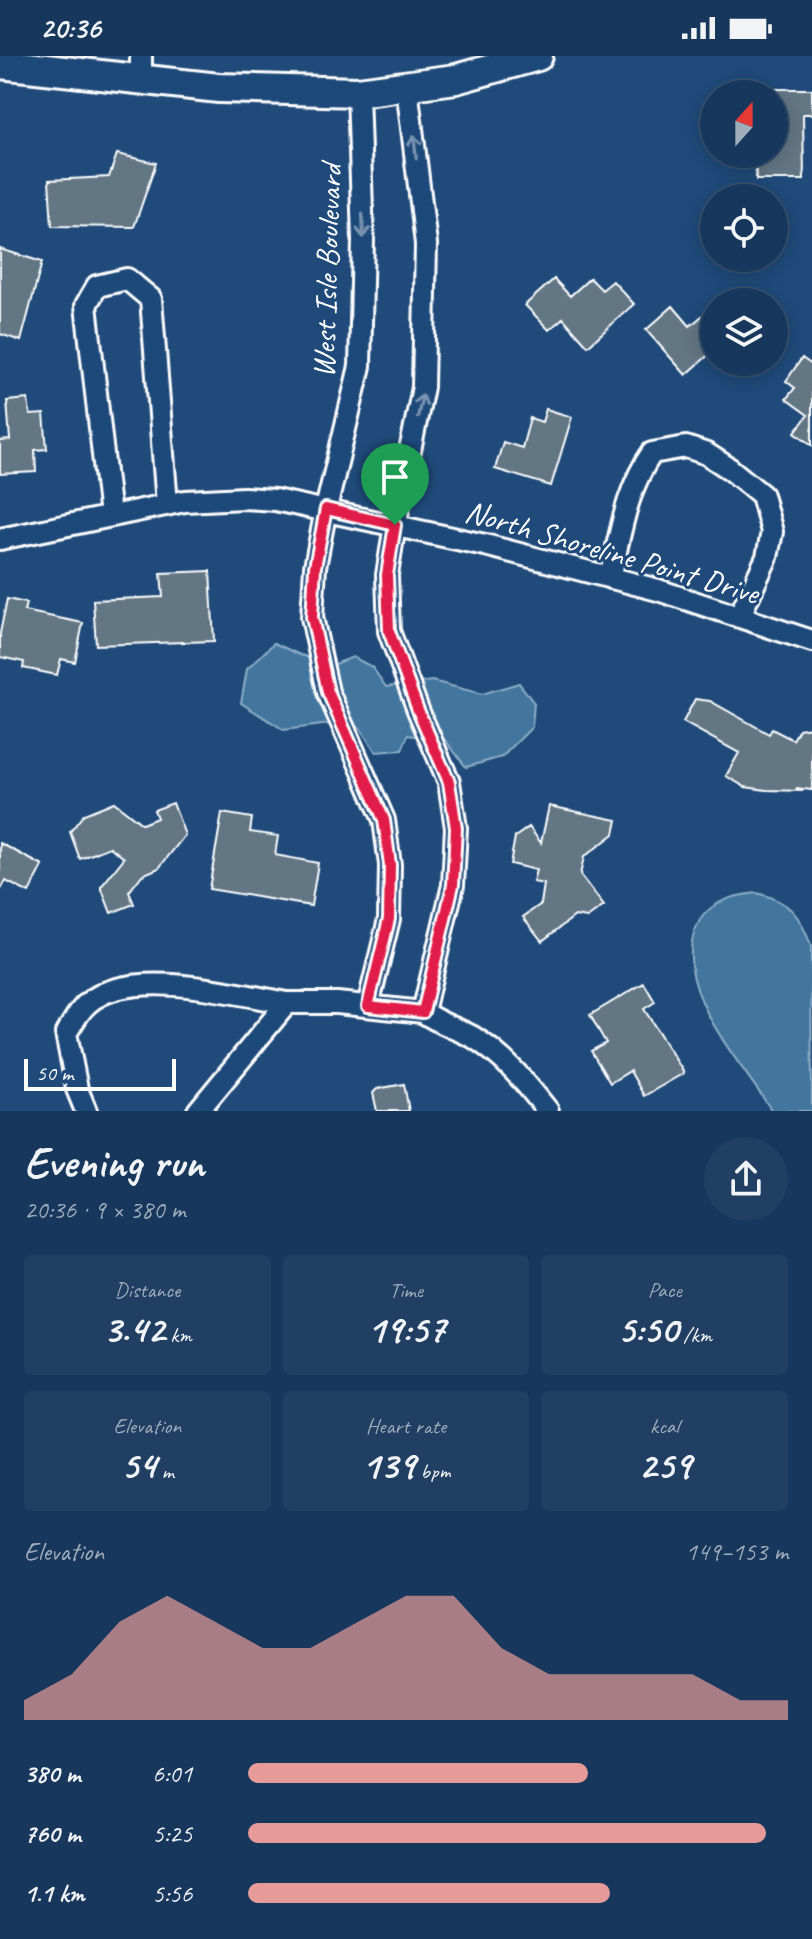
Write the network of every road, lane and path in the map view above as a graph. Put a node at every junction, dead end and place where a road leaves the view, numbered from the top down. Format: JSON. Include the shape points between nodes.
{"nodes":[{"id":1,"x":538,"y":56,"type":"edge"},
{"id":2,"x":0,"y":64,"type":"edge"},
{"id":3,"x":141,"y":68,"type":"edge"},
{"id":4,"x":407,"y":87,"type":"junction"},
{"id":5,"x":358,"y":92,"type":"junction"},
{"id":6,"x":167,"y":505,"type":"junction"},
{"id":7,"x":326,"y":509,"type":"junction"},
{"id":8,"x":110,"y":516,"type":"junction"},
{"id":9,"x":395,"y":525,"type":"junction"},
{"id":10,"x":0,"y":539,"type":"edge"},
{"id":11,"x":610,"y":578,"type":"junction"},
{"id":12,"x":739,"y":617,"type":"junction"},
{"id":13,"x":812,"y":641,"type":"edge"},
{"id":14,"x":287,"y":1003,"type":"junction"},
{"id":15,"x":368,"y":1006,"type":"junction"},
{"id":16,"x":423,"y":1012,"type":"junction"},
{"id":17,"x":86,"y":1111,"type":"edge"},
{"id":18,"x":198,"y":1111,"type":"edge"},
{"id":19,"x":548,"y":1111,"type":"edge"}],
"edges":[{"from":1,"to":4,"type":"street"},
{"from":2,"to":3,"type":"street"},
{"from":3,"to":5,"type":"street","via":[[219,88]]},
{"from":4,"to":5,"type":"street"},
{"from":9,"to":4,"type":"street","one_way":true,"via":[[423,387],[426,244]]},
{"from":5,"to":7,"type":"street","name":"West Isle Boulevard","one_way":true,"via":[[360,366]]},
{"from":6,"to":7,"type":"street","name":"North Shoreline Point Drive","via":[[244,498]]},
{"from":6,"to":8,"type":"street","name":"North Shoreline Point Drive"},
{"from":6,"to":8,"type":"street","via":[[151,299],[127,279],[97,286],[86,305]]},
{"from":7,"to":9,"type":"street","name":"North Shoreline Point Drive"},
{"from":7,"to":15,"type":"street","name":"West Isle Boulevard","via":[[312,617],[328,692],[384,820],[390,865],[389,919]]},
{"from":8,"to":10,"type":"street","name":"North Shoreline Point Drive"},
{"from":9,"to":11,"type":"street","name":"North Shoreline Point Drive"},
{"from":9,"to":16,"type":"street","via":[[387,575],[389,631],[449,782],[456,828],[453,885]]},
{"from":11,"to":12,"type":"street","name":"North Shoreline Point Drive"},
{"from":11,"to":12,"type":"street","via":[[639,471],[652,453],[686,447],[707,454],[762,495],[772,532],[767,557]]},
{"from":12,"to":13,"type":"street","name":"North Shoreline Point Drive"},
{"from":14,"to":15,"type":"street"},
{"from":14,"to":17,"type":"street","via":[[173,985],[139,984],[107,991],[86,1003],[66,1033]]},
{"from":14,"to":18,"type":"street"},
{"from":15,"to":16,"type":"street"},
{"from":16,"to":19,"type":"street","via":[[497,1053]]}]}
